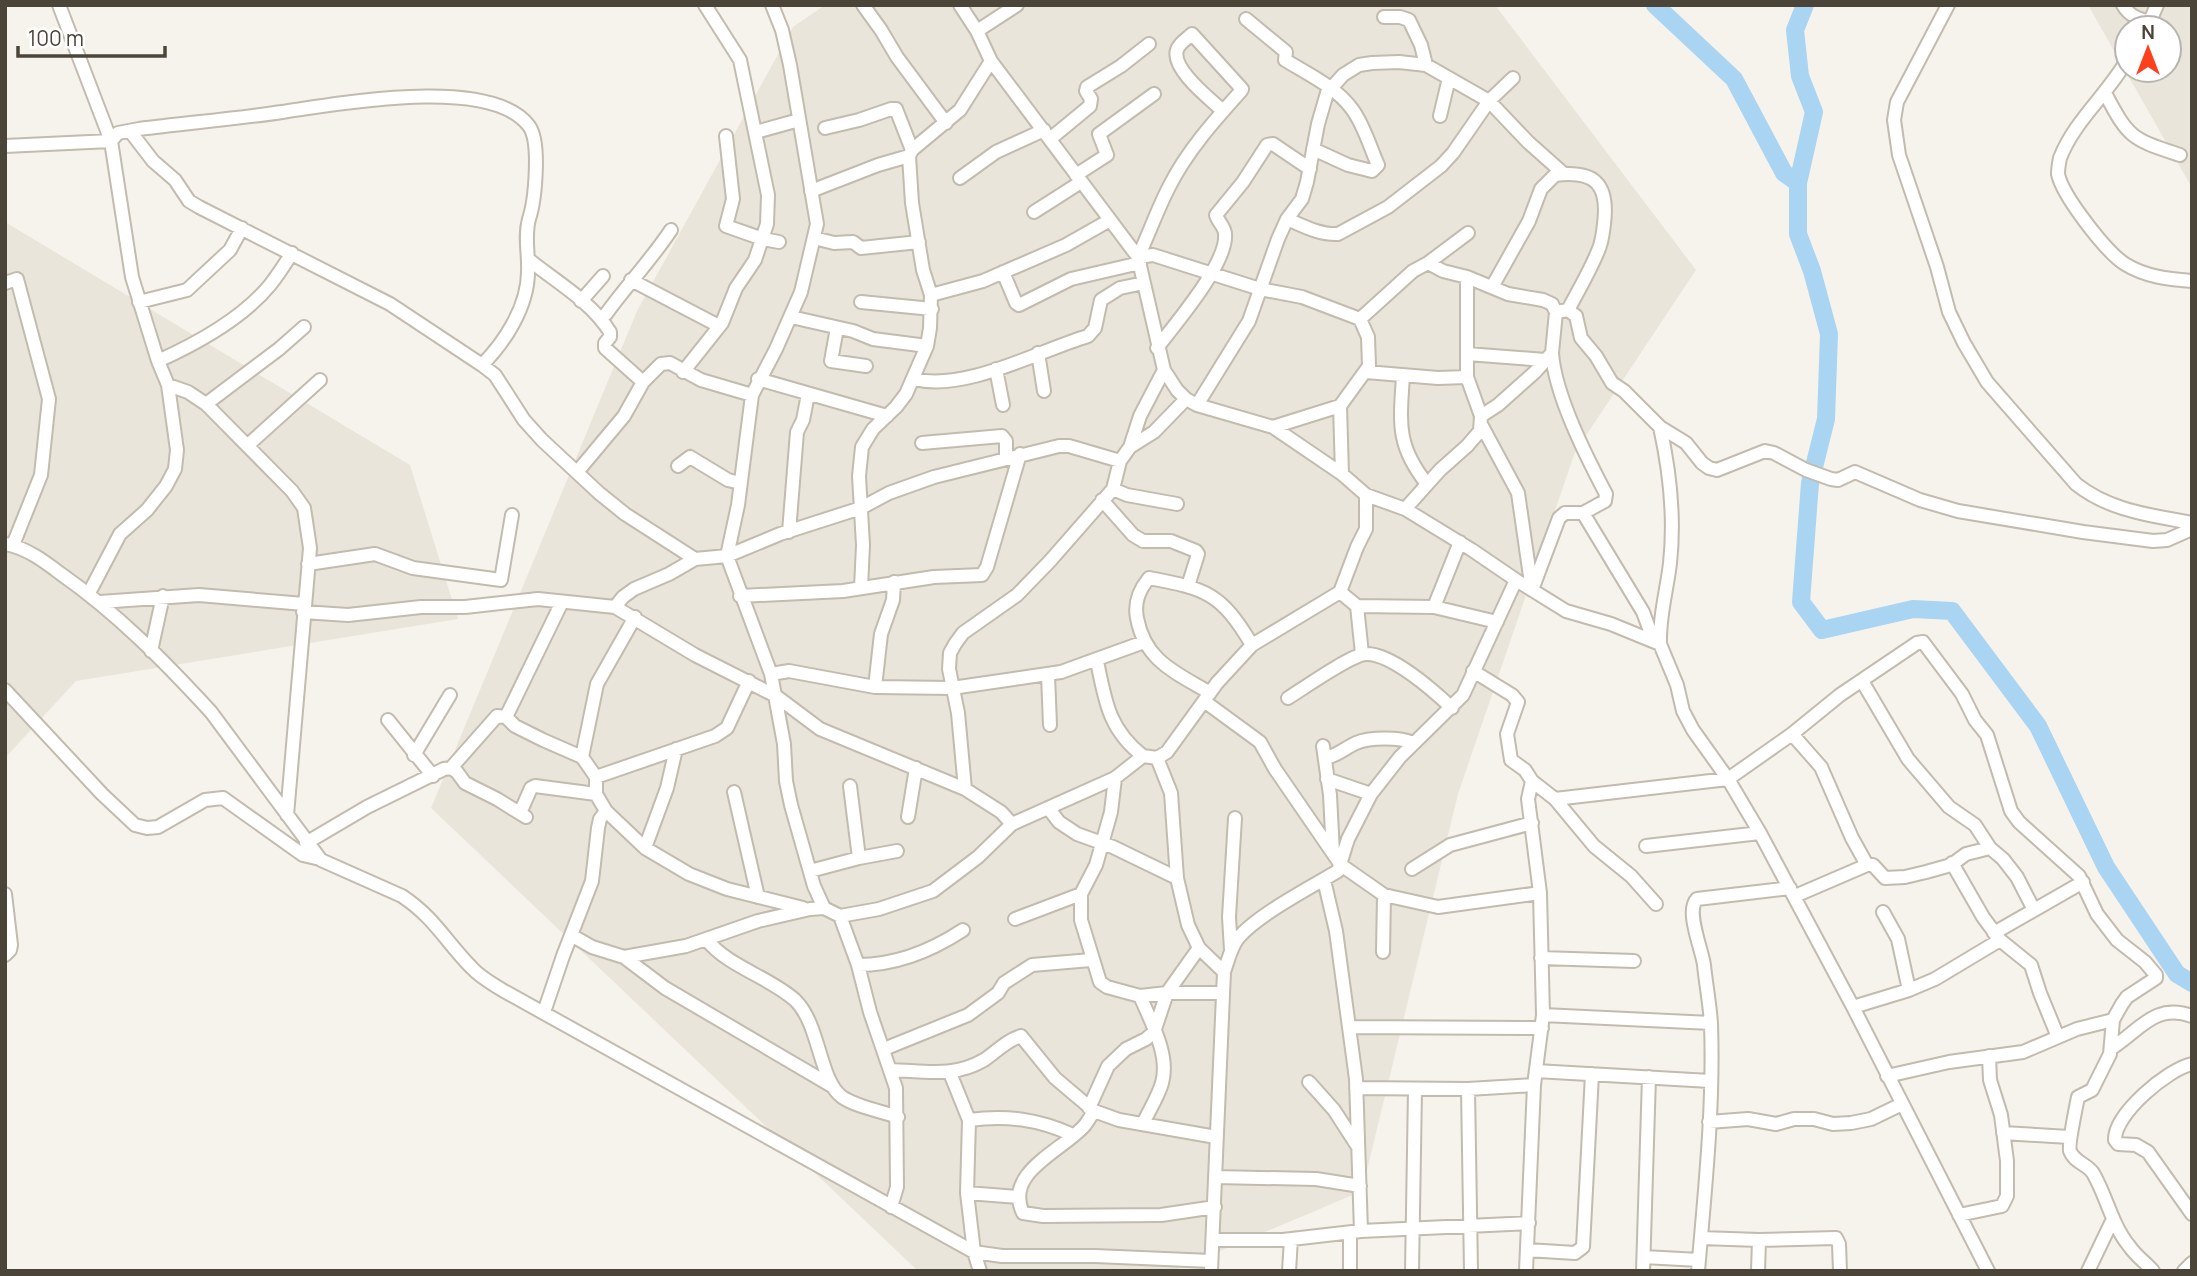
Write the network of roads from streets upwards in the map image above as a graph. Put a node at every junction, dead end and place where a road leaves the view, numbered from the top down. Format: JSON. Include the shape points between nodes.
{"nodes":[{"id":1,"x":59,"y":5,"type":"edge"},
{"id":2,"x":705,"y":5,"type":"edge"},
{"id":3,"x":772,"y":5,"type":"edge"},
{"id":4,"x":863,"y":5,"type":"edge"},
{"id":5,"x":960,"y":5,"type":"edge"},
{"id":6,"x":1017,"y":5,"type":"edge"},
{"id":7,"x":1948,"y":5,"type":"edge"},
{"id":8,"x":1384,"y":17,"type":"dead end"},
{"id":9,"x":1246,"y":19,"type":"dead end"},
{"id":10,"x":977,"y":31,"type":"junction"},
{"id":11,"x":1149,"y":44,"type":"dead end"},
{"id":12,"x":991,"y":61,"type":"junction"},
{"id":13,"x":1426,"y":65,"type":"junction"},
{"id":14,"x":1448,"y":78,"type":"junction"},
{"id":15,"x":1513,"y":78,"type":"dead end"},
{"id":16,"x":2113,"y":81,"type":"edge"},
{"id":17,"x":1330,"y":88,"type":"junction"},
{"id":18,"x":2105,"y":93,"type":"junction"},
{"id":19,"x":1154,"y":94,"type":"dead end"},
{"id":20,"x":1489,"y":102,"type":"junction"},
{"id":21,"x":1223,"y":111,"type":"junction"},
{"id":22,"x":1440,"y":116,"type":"dead end"},
{"id":23,"x":799,"y":120,"type":"junction"},
{"id":24,"x":946,"y":123,"type":"junction"},
{"id":25,"x":825,"y":128,"type":"dead end"},
{"id":26,"x":130,"y":131,"type":"junction"},
{"id":27,"x":756,"y":132,"type":"junction"},
{"id":28,"x":1047,"y":134,"type":"junction"},
{"id":29,"x":726,"y":136,"type":"dead end"},
{"id":30,"x":111,"y":141,"type":"junction"},
{"id":31,"x":5,"y":146,"type":"edge"},
{"id":32,"x":1313,"y":149,"type":"junction"},
{"id":33,"x":911,"y":153,"type":"junction"},
{"id":34,"x":2180,"y":155,"type":"dead end"},
{"id":35,"x":1310,"y":169,"type":"junction"},
{"id":36,"x":1564,"y":174,"type":"junction"},
{"id":37,"x":960,"y":178,"type":"dead end"},
{"id":38,"x":1078,"y":179,"type":"junction"},
{"id":39,"x":811,"y":191,"type":"junction"},
{"id":40,"x":1034,"y":212,"type":"dead end"},
{"id":41,"x":1287,"y":219,"type":"junction"},
{"id":42,"x":1110,"y":220,"type":"junction"},
{"id":43,"x":242,"y":228,"type":"junction"},
{"id":44,"x":671,"y":230,"type":"dead end"},
{"id":45,"x":1468,"y":233,"type":"dead end"},
{"id":46,"x":814,"y":238,"type":"junction"},
{"id":47,"x":763,"y":239,"type":"junction"},
{"id":48,"x":779,"y":242,"type":"dead end"},
{"id":49,"x":919,"y":242,"type":"junction"},
{"id":50,"x":292,"y":253,"type":"junction"},
{"id":51,"x":528,"y":259,"type":"junction"},
{"id":52,"x":1139,"y":260,"type":"junction"},
{"id":53,"x":1428,"y":263,"type":"junction"},
{"id":54,"x":1003,"y":272,"type":"junction"},
{"id":55,"x":1211,"y":274,"type":"junction"},
{"id":56,"x":603,"y":276,"type":"dead end"},
{"id":57,"x":1467,"y":277,"type":"junction"},
{"id":58,"x":631,"y":280,"type":"junction"},
{"id":59,"x":2192,"y":281,"type":"edge"},
{"id":60,"x":5,"y":283,"type":"edge"},
{"id":61,"x":1144,"y":283,"type":"junction"},
{"id":62,"x":1492,"y":287,"type":"junction"},
{"id":63,"x":1260,"y":289,"type":"junction"},
{"id":64,"x":931,"y":295,"type":"junction"},
{"id":65,"x":139,"y":302,"type":"junction"},
{"id":66,"x":581,"y":302,"type":"junction"},
{"id":67,"x":862,"y":302,"type":"dead end"},
{"id":68,"x":932,"y":309,"type":"junction"},
{"id":69,"x":1562,"y":311,"type":"junction"},
{"id":70,"x":606,"y":314,"type":"dead end"},
{"id":71,"x":791,"y":317,"type":"junction"},
{"id":72,"x":1360,"y":319,"type":"junction"},
{"id":73,"x":719,"y":326,"type":"junction"},
{"id":74,"x":304,"y":327,"type":"dead end"},
{"id":75,"x":837,"y":328,"type":"junction"},
{"id":76,"x":927,"y":346,"type":"junction"},
{"id":77,"x":1157,"y":348,"type":"junction"},
{"id":78,"x":1038,"y":353,"type":"junction"},
{"id":79,"x":1467,"y":355,"type":"junction"},
{"id":80,"x":1549,"y":356,"type":"junction"},
{"id":81,"x":158,"y":361,"type":"junction"},
{"id":82,"x":482,"y":365,"type":"junction"},
{"id":83,"x":866,"y":366,"type":"dead end"},
{"id":84,"x":996,"y":369,"type":"junction"},
{"id":85,"x":1164,"y":370,"type":"junction"},
{"id":86,"x":683,"y":372,"type":"junction"},
{"id":87,"x":1366,"y":372,"type":"junction"},
{"id":88,"x":1403,"y":376,"type":"junction"},
{"id":89,"x":1467,"y":377,"type":"junction"},
{"id":90,"x":758,"y":379,"type":"junction"},
{"id":91,"x":914,"y":379,"type":"junction"},
{"id":92,"x":320,"y":380,"type":"dead end"},
{"id":93,"x":643,"y":382,"type":"junction"},
{"id":94,"x":168,"y":385,"type":"junction"},
{"id":95,"x":1044,"y":391,"type":"dead end"},
{"id":96,"x":808,"y":394,"type":"junction"},
{"id":97,"x":752,"y":395,"type":"junction"},
{"id":98,"x":1191,"y":402,"type":"junction"},
{"id":99,"x":206,"y":404,"type":"junction"},
{"id":100,"x":1003,"y":405,"type":"dead end"},
{"id":101,"x":1340,"y":406,"type":"junction"},
{"id":102,"x":887,"y":416,"type":"junction"},
{"id":103,"x":1481,"y":421,"type":"junction"},
{"id":104,"x":1273,"y":427,"type":"junction"},
{"id":105,"x":1660,"y":427,"type":"junction"},
{"id":106,"x":922,"y":443,"type":"dead end"},
{"id":107,"x":248,"y":445,"type":"junction"},
{"id":108,"x":1130,"y":447,"type":"junction"},
{"id":109,"x":1020,"y":454,"type":"junction"},
{"id":110,"x":1006,"y":458,"type":"junction"},
{"id":111,"x":1120,"y":461,"type":"junction"},
{"id":112,"x":678,"y":466,"type":"dead end"},
{"id":113,"x":578,"y":471,"type":"junction"},
{"id":114,"x":1342,"y":474,"type":"junction"},
{"id":115,"x":740,"y":483,"type":"junction"},
{"id":116,"x":1427,"y":484,"type":"junction"},
{"id":117,"x":1113,"y":489,"type":"junction"},
{"id":118,"x":1366,"y":495,"type":"junction"},
{"id":119,"x":1102,"y":500,"type":"junction"},
{"id":120,"x":1177,"y":504,"type":"dead end"},
{"id":121,"x":861,"y":508,"type":"junction"},
{"id":122,"x":1405,"y":509,"type":"junction"},
{"id":123,"x":1583,"y":513,"type":"junction"},
{"id":124,"x":512,"y":515,"type":"dead end"},
{"id":125,"x":2192,"y":523,"type":"edge"},
{"id":126,"x":2192,"y":529,"type":"edge"},
{"id":127,"x":789,"y":532,"type":"junction"},
{"id":128,"x":1460,"y":542,"type":"junction"},
{"id":129,"x":9,"y":544,"type":"edge"},
{"id":130,"x":727,"y":556,"type":"junction"},
{"id":131,"x":695,"y":559,"type":"junction"},
{"id":132,"x":308,"y":564,"type":"junction"},
{"id":133,"x":501,"y":580,"type":"junction"},
{"id":134,"x":1516,"y":580,"type":"junction"},
{"id":135,"x":894,"y":582,"type":"junction"},
{"id":136,"x":1188,"y":586,"type":"junction"},
{"id":137,"x":861,"y":588,"type":"junction"},
{"id":138,"x":1532,"y":590,"type":"junction"},
{"id":139,"x":1340,"y":592,"type":"junction"},
{"id":140,"x":163,"y":596,"type":"junction"},
{"id":141,"x":740,"y":596,"type":"junction"},
{"id":142,"x":94,"y":597,"type":"junction"},
{"id":143,"x":500,"y":601,"type":"junction"},
{"id":144,"x":562,"y":602,"type":"junction"},
{"id":145,"x":1357,"y":606,"type":"junction"},
{"id":146,"x":615,"y":607,"type":"junction"},
{"id":147,"x":1434,"y":607,"type":"junction"},
{"id":148,"x":304,"y":608,"type":"junction"},
{"id":149,"x":635,"y":617,"type":"junction"},
{"id":150,"x":1497,"y":622,"type":"junction"},
{"id":151,"x":1144,"y":642,"type":"junction"},
{"id":152,"x":1657,"y":642,"type":"junction"},
{"id":153,"x":1251,"y":645,"type":"junction"},
{"id":154,"x":151,"y":651,"type":"junction"},
{"id":155,"x":1362,"y":654,"type":"junction"},
{"id":156,"x":1097,"y":661,"type":"junction"},
{"id":157,"x":1474,"y":671,"type":"junction"},
{"id":158,"x":771,"y":674,"type":"junction"},
{"id":159,"x":1048,"y":675,"type":"junction"},
{"id":160,"x":750,"y":681,"type":"junction"},
{"id":161,"x":1862,"y":681,"type":"junction"},
{"id":162,"x":876,"y":687,"type":"junction"},
{"id":163,"x":952,"y":688,"type":"junction"},
{"id":164,"x":5,"y":690,"type":"edge"},
{"id":165,"x":450,"y":695,"type":"dead end"},
{"id":166,"x":776,"y":696,"type":"junction"},
{"id":167,"x":1207,"y":697,"type":"junction"},
{"id":168,"x":1289,"y":698,"type":"dead end"},
{"id":169,"x":1452,"y":708,"type":"junction"},
{"id":170,"x":506,"y":717,"type":"junction"},
{"id":171,"x":388,"y":720,"type":"dead end"},
{"id":172,"x":1050,"y":725,"type":"dead end"},
{"id":173,"x":1792,"y":734,"type":"junction"},
{"id":174,"x":1413,"y":743,"type":"junction"},
{"id":175,"x":676,"y":749,"type":"junction"},
{"id":176,"x":414,"y":755,"type":"junction"},
{"id":177,"x":1143,"y":756,"type":"junction"},
{"id":178,"x":582,"y":757,"type":"junction"},
{"id":179,"x":1157,"y":758,"type":"junction"},
{"id":180,"x":451,"y":768,"type":"junction"},
{"id":181,"x":916,"y":768,"type":"junction"},
{"id":182,"x":433,"y":776,"type":"junction"},
{"id":183,"x":596,"y":777,"type":"junction"},
{"id":184,"x":1115,"y":778,"type":"junction"},
{"id":185,"x":1327,"y":779,"type":"junction"},
{"id":186,"x":1728,"y":779,"type":"junction"},
{"id":187,"x":1532,"y":781,"type":"junction"},
{"id":188,"x":850,"y":786,"type":"dead end"},
{"id":189,"x":965,"y":789,"type":"junction"},
{"id":190,"x":734,"y":792,"type":"dead end"},
{"id":191,"x":596,"y":794,"type":"junction"},
{"id":192,"x":1371,"y":794,"type":"junction"},
{"id":193,"x":1555,"y":799,"type":"junction"},
{"id":194,"x":1049,"y":809,"type":"junction"},
{"id":195,"x":606,"y":811,"type":"junction"},
{"id":196,"x":287,"y":815,"type":"junction"},
{"id":197,"x":908,"y":817,"type":"dead end"},
{"id":198,"x":1235,"y":818,"type":"dead end"},
{"id":199,"x":1532,"y":823,"type":"junction"},
{"id":200,"x":1012,"y":824,"type":"junction"},
{"id":201,"x":1760,"y":833,"type":"junction"},
{"id":202,"x":306,"y":843,"type":"junction"},
{"id":203,"x":1102,"y":844,"type":"junction"},
{"id":204,"x":1646,"y":846,"type":"dead end"},
{"id":205,"x":645,"y":848,"type":"junction"},
{"id":206,"x":1990,"y":848,"type":"junction"},
{"id":207,"x":897,"y":851,"type":"dead end"},
{"id":208,"x":1333,"y":853,"type":"junction"},
{"id":209,"x":859,"y":858,"type":"junction"},
{"id":210,"x":321,"y":859,"type":"junction"},
{"id":211,"x":1952,"y":863,"type":"junction"},
{"id":212,"x":1341,"y":865,"type":"junction"},
{"id":213,"x":1867,"y":865,"type":"junction"},
{"id":214,"x":1412,"y":869,"type":"dead end"},
{"id":215,"x":810,"y":871,"type":"junction"},
{"id":216,"x":1177,"y":878,"type":"junction"},
{"id":217,"x":1324,"y":880,"type":"junction"},
{"id":218,"x":2083,"y":882,"type":"junction"},
{"id":219,"x":1792,"y":892,"type":"junction"},
{"id":220,"x":1540,"y":893,"type":"junction"},
{"id":221,"x":5,"y":894,"type":"edge"},
{"id":222,"x":1082,"y":894,"type":"junction"},
{"id":223,"x":1384,"y":895,"type":"junction"},
{"id":224,"x":758,"y":897,"type":"junction"},
{"id":225,"x":1656,"y":904,"type":"dead end"},
{"id":226,"x":824,"y":908,"type":"junction"},
{"id":227,"x":810,"y":909,"type":"junction"},
{"id":228,"x":2034,"y":910,"type":"junction"},
{"id":229,"x":1883,"y":912,"type":"dead end"},
{"id":230,"x":840,"y":916,"type":"junction"},
{"id":231,"x":1015,"y":919,"type":"dead end"},
{"id":232,"x":963,"y":930,"type":"dead end"},
{"id":233,"x":571,"y":935,"type":"junction"},
{"id":234,"x":1997,"y":936,"type":"junction"},
{"id":235,"x":706,"y":939,"type":"junction"},
{"id":236,"x":1199,"y":948,"type":"junction"},
{"id":237,"x":1231,"y":951,"type":"junction"},
{"id":238,"x":1383,"y":952,"type":"dead end"},
{"id":239,"x":5,"y":955,"type":"edge"},
{"id":240,"x":624,"y":957,"type":"junction"},
{"id":241,"x":1541,"y":958,"type":"junction"},
{"id":242,"x":1091,"y":960,"type":"junction"},
{"id":243,"x":1634,"y":961,"type":"dead end"},
{"id":244,"x":858,"y":965,"type":"junction"},
{"id":245,"x":1224,"y":972,"type":"junction"},
{"id":246,"x":1909,"y":990,"type":"junction"},
{"id":247,"x":1167,"y":993,"type":"junction"},
{"id":248,"x":1223,"y":993,"type":"junction"},
{"id":249,"x":1140,"y":996,"type":"junction"},
{"id":250,"x":1853,"y":1007,"type":"junction"},
{"id":251,"x":544,"y":1012,"type":"junction"},
{"id":252,"x":2192,"y":1016,"type":"edge"},
{"id":253,"x":2113,"y":1020,"type":"junction"},
{"id":254,"x":1543,"y":1021,"type":"junction"},
{"id":255,"x":1711,"y":1023,"type":"junction"},
{"id":256,"x":1349,"y":1027,"type":"junction"},
{"id":257,"x":1154,"y":1032,"type":"junction"},
{"id":258,"x":2058,"y":1037,"type":"junction"},
{"id":259,"x":2112,"y":1048,"type":"junction"},
{"id":260,"x":884,"y":1049,"type":"junction"},
{"id":261,"x":1989,"y":1056,"type":"junction"},
{"id":262,"x":2192,"y":1064,"type":"edge"},
{"id":263,"x":891,"y":1070,"type":"junction"},
{"id":264,"x":1536,"y":1071,"type":"junction"},
{"id":265,"x":950,"y":1073,"type":"junction"},
{"id":266,"x":1592,"y":1074,"type":"junction"},
{"id":267,"x":1887,"y":1076,"type":"junction"},
{"id":268,"x":1649,"y":1077,"type":"junction"},
{"id":269,"x":1710,"y":1081,"type":"junction"},
{"id":270,"x":1309,"y":1082,"type":"dead end"},
{"id":271,"x":1534,"y":1085,"type":"junction"},
{"id":272,"x":832,"y":1086,"type":"junction"},
{"id":273,"x":1356,"y":1088,"type":"junction"},
{"id":274,"x":1468,"y":1089,"type":"junction"},
{"id":275,"x":1415,"y":1090,"type":"junction"},
{"id":276,"x":1902,"y":1104,"type":"junction"},
{"id":277,"x":1091,"y":1110,"type":"junction"},
{"id":278,"x":898,"y":1117,"type":"junction"},
{"id":279,"x":969,"y":1120,"type":"junction"},
{"id":280,"x":1709,"y":1122,"type":"junction"},
{"id":281,"x":1143,"y":1124,"type":"junction"},
{"id":282,"x":2003,"y":1133,"type":"junction"},
{"id":283,"x":1073,"y":1135,"type":"junction"},
{"id":284,"x":1216,"y":1137,"type":"junction"},
{"id":285,"x":2069,"y":1137,"type":"junction"},
{"id":286,"x":1359,"y":1147,"type":"junction"},
{"id":287,"x":1215,"y":1177,"type":"junction"},
{"id":288,"x":1360,"y":1186,"type":"junction"},
{"id":289,"x":967,"y":1193,"type":"junction"},
{"id":290,"x":1019,"y":1197,"type":"junction"},
{"id":291,"x":891,"y":1207,"type":"junction"},
{"id":292,"x":1215,"y":1207,"type":"junction"},
{"id":293,"x":1959,"y":1214,"type":"junction"},
{"id":294,"x":2192,"y":1214,"type":"edge"},
{"id":295,"x":2113,"y":1219,"type":"junction"},
{"id":296,"x":1529,"y":1223,"type":"junction"},
{"id":297,"x":1471,"y":1227,"type":"junction"},
{"id":298,"x":1413,"y":1230,"type":"junction"},
{"id":299,"x":1356,"y":1232,"type":"junction"},
{"id":300,"x":1701,"y":1238,"type":"junction"},
{"id":301,"x":1291,"y":1239,"type":"junction"},
{"id":302,"x":1213,"y":1240,"type":"junction"},
{"id":303,"x":1759,"y":1240,"type":"junction"},
{"id":304,"x":1527,"y":1250,"type":"junction"},
{"id":305,"x":974,"y":1252,"type":"junction"},
{"id":306,"x":1644,"y":1257,"type":"junction"},
{"id":307,"x":2192,"y":1263,"type":"edge"},
{"id":308,"x":1211,"y":1266,"type":"edge"},
{"id":309,"x":1699,"y":1266,"type":"edge"},
{"id":310,"x":1982,"y":1267,"type":"edge"},
{"id":311,"x":980,"y":1271,"type":"edge"},
{"id":312,"x":1289,"y":1271,"type":"edge"},
{"id":313,"x":1350,"y":1271,"type":"edge"},
{"id":314,"x":1412,"y":1271,"type":"edge"},
{"id":315,"x":1471,"y":1271,"type":"edge"},
{"id":316,"x":1526,"y":1271,"type":"edge"},
{"id":317,"x":1643,"y":1271,"type":"edge"},
{"id":318,"x":1758,"y":1271,"type":"edge"},
{"id":319,"x":1840,"y":1271,"type":"edge"},
{"id":320,"x":2088,"y":1271,"type":"edge"},
{"id":321,"x":2153,"y":1271,"type":"edge"},
{"id":322,"x":2184,"y":1271,"type":"edge"}],
"edges":[{"from":1,"to":30,"type":"street"},
{"from":2,"to":27,"type":"street","via":[[736,52]]},
{"from":3,"to":23,"type":"street","via":[[782,30]]},
{"from":4,"to":24,"type":"street"},
{"from":5,"to":10,"type":"street"},
{"from":6,"to":10,"type":"street"},
{"from":7,"to":125,"type":"street","via":[[1896,102],[1894,120],[1899,155],[1955,326],[1987,382],[2076,484],[2126,511]]},
{"from":8,"to":13,"type":"street","via":[[1409,20]]},
{"from":9,"to":17,"type":"street","via":[[1286,52],[1285,60]]},
{"from":10,"to":12,"type":"street"},
{"from":11,"to":28,"type":"street","via":[[1087,87],[1090,106]]},
{"from":12,"to":24,"type":"street","via":[[960,110]]},
{"from":12,"to":28,"type":"street"},
{"from":13,"to":14,"type":"street"},
{"from":13,"to":17,"type":"street","via":[[1359,65]]},
{"from":14,"to":20,"type":"street"},
{"from":14,"to":22,"type":"street"},
{"from":15,"to":20,"type":"street"},
{"from":16,"to":18,"type":"street"},
{"from":17,"to":32,"type":"street"},
{"from":17,"to":32,"type":"street","via":[[1353,110],[1378,165],[1372,172]]},
{"from":18,"to":34,"type":"street","via":[[2129,134]]},
{"from":18,"to":59,"type":"street","via":[[2075,130],[2059,160],[2062,185],[2097,238],[2124,263],[2162,279]]},
{"from":19,"to":38,"type":"street","via":[[1099,134],[1107,155]]},
{"from":20,"to":36,"type":"street"},
{"from":20,"to":41,"type":"street","via":[[1448,160],[1388,207],[1338,234]]},
{"from":21,"to":21,"type":"street","via":[[1177,62],[1179,46],[1192,34],[1241,86]]},
{"from":21,"to":52,"type":"street","via":[[1174,177]]},
{"from":23,"to":27,"type":"street"},
{"from":23,"to":39,"type":"street"},
{"from":24,"to":33,"type":"street"},
{"from":25,"to":33,"type":"street","via":[[896,109]]},
{"from":26,"to":30,"type":"street","via":[[118,133]]},
{"from":26,"to":43,"type":"street","via":[[190,201]]},
{"from":26,"to":51,"type":"street","via":[[371,99],[493,103],[525,121],[536,145]]},
{"from":27,"to":47,"type":"street","via":[[768,195]]},
{"from":28,"to":37,"type":"street","via":[[996,152]]},
{"from":28,"to":38,"type":"street"},
{"from":29,"to":47,"type":"street","via":[[733,199],[726,226]]},
{"from":30,"to":31,"type":"street"},
{"from":30,"to":65,"type":"street"},
{"from":32,"to":35,"type":"street"},
{"from":33,"to":39,"type":"street"},
{"from":33,"to":49,"type":"street"},
{"from":35,"to":41,"type":"street","via":[[1302,199]]},
{"from":35,"to":55,"type":"street","via":[[1273,144],[1267,145],[1217,211],[1226,231],[1225,246]]},
{"from":36,"to":62,"type":"street","via":[[1555,175],[1541,189],[1529,221]]},
{"from":36,"to":69,"type":"street","via":[[1589,176],[1606,200],[1599,251]]},
{"from":38,"to":40,"type":"street"},
{"from":38,"to":42,"type":"street"},
{"from":39,"to":46,"type":"street","via":[[817,224]]},
{"from":41,"to":63,"type":"street"},
{"from":42,"to":52,"type":"street"},
{"from":42,"to":54,"type":"street"},
{"from":43,"to":50,"type":"street"},
{"from":43,"to":65,"type":"street","via":[[230,250],[187,290]]},
{"from":44,"to":58,"type":"street"},
{"from":45,"to":53,"type":"street"},
{"from":46,"to":49,"type":"street","via":[[853,242],[861,248]]},
{"from":46,"to":71,"type":"street"},
{"from":47,"to":48,"type":"street"},
{"from":47,"to":73,"type":"street"},
{"from":49,"to":64,"type":"street"},
{"from":50,"to":81,"type":"street","via":[[270,286],[248,306],[190,347]]},
{"from":50,"to":82,"type":"street","via":[[390,304]]},
{"from":51,"to":66,"type":"street"},
{"from":51,"to":82,"type":"street","via":[[524,299],[504,337]]},
{"from":52,"to":54,"type":"street","via":[[1071,279],[1019,305]]},
{"from":52,"to":55,"type":"street","via":[[1153,255]]},
{"from":52,"to":61,"type":"street"},
{"from":53,"to":57,"type":"street"},
{"from":53,"to":72,"type":"street"},
{"from":54,"to":64,"type":"street"},
{"from":55,"to":63,"type":"street"},
{"from":55,"to":77,"type":"street"},
{"from":56,"to":66,"type":"street"},
{"from":57,"to":62,"type":"street"},
{"from":57,"to":79,"type":"street"},
{"from":58,"to":70,"type":"street"},
{"from":58,"to":73,"type":"street"},
{"from":60,"to":129,"type":"street","via":[[16,279],[49,399],[41,475]]},
{"from":61,"to":77,"type":"street"},
{"from":61,"to":78,"type":"street","via":[[1108,293],[1101,300],[1092,333]]},
{"from":62,"to":69,"type":"street","via":[[1543,300]]},
{"from":63,"to":72,"type":"street","via":[[1302,297]]},
{"from":63,"to":98,"type":"street","via":[[1250,321]]},
{"from":64,"to":68,"type":"street"},
{"from":65,"to":81,"type":"street"},
{"from":66,"to":93,"type":"street","via":[[610,332],[605,348]]},
{"from":67,"to":68,"type":"street"},
{"from":68,"to":76,"type":"street"},
{"from":69,"to":80,"type":"street"},
{"from":69,"to":105,"type":"street","via":[[1576,316],[1581,338],[1612,383]]},
{"from":71,"to":75,"type":"street"},
{"from":71,"to":90,"type":"street"},
{"from":72,"to":87,"type":"street","via":[[1368,337]]},
{"from":73,"to":86,"type":"street"},
{"from":74,"to":99,"type":"street"},
{"from":75,"to":76,"type":"street","via":[[873,339]]},
{"from":75,"to":83,"type":"street","via":[[831,361]]},
{"from":76,"to":91,"type":"street"},
{"from":77,"to":85,"type":"street"},
{"from":78,"to":84,"type":"street"},
{"from":78,"to":95,"type":"street"},
{"from":79,"to":80,"type":"street"},
{"from":79,"to":89,"type":"street"},
{"from":80,"to":103,"type":"street"},
{"from":80,"to":123,"type":"street","via":[[1562,399],[1605,494],[1605,501]]},
{"from":81,"to":94,"type":"street"},
{"from":82,"to":113,"type":"street","via":[[542,440]]},
{"from":84,"to":91,"type":"street","via":[[950,381]]},
{"from":84,"to":100,"type":"street"},
{"from":85,"to":98,"type":"street"},
{"from":85,"to":108,"type":"street","via":[[1139,416]]},
{"from":86,"to":93,"type":"street","via":[[664,362]]},
{"from":86,"to":97,"type":"street"},
{"from":87,"to":88,"type":"street"},
{"from":87,"to":101,"type":"street"},
{"from":88,"to":89,"type":"street"},
{"from":88,"to":116,"type":"street","via":[[1400,415],[1404,442],[1409,459]]},
{"from":89,"to":103,"type":"street"},
{"from":90,"to":96,"type":"street"},
{"from":90,"to":97,"type":"street"},
{"from":91,"to":102,"type":"street"},
{"from":92,"to":107,"type":"street"},
{"from":93,"to":113,"type":"street","via":[[624,416]]},
{"from":94,"to":99,"type":"street"},
{"from":94,"to":142,"type":"street","via":[[177,450],[175,469],[157,500],[120,534]]},
{"from":96,"to":102,"type":"street"},
{"from":96,"to":127,"type":"street","via":[[797,432]]},
{"from":97,"to":115,"type":"street"},
{"from":98,"to":104,"type":"street"},
{"from":98,"to":108,"type":"street"},
{"from":99,"to":107,"type":"street"},
{"from":101,"to":104,"type":"street"},
{"from":101,"to":114,"type":"street"},
{"from":102,"to":121,"type":"street","via":[[862,447]]},
{"from":103,"to":116,"type":"street","via":[[1480,431]]},
{"from":103,"to":138,"type":"street","via":[[1518,493]]},
{"from":104,"to":114,"type":"street"},
{"from":105,"to":126,"type":"street","via":[[1717,470],[1765,451],[1828,478],[1838,480],[1855,472],[1958,512],[2153,541]]},
{"from":105,"to":152,"type":"street","via":[[1672,503],[1670,563]]},
{"from":106,"to":110,"type":"street","via":[[1002,436]]},
{"from":107,"to":132,"type":"street","via":[[304,508]]},
{"from":108,"to":111,"type":"street"},
{"from":109,"to":110,"type":"street"},
{"from":109,"to":111,"type":"street","via":[[1069,446]]},
{"from":109,"to":135,"type":"street","via":[[982,575]]},
{"from":110,"to":121,"type":"street","via":[[912,485]]},
{"from":111,"to":117,"type":"street"},
{"from":112,"to":115,"type":"street","via":[[690,457]]},
{"from":113,"to":131,"type":"street","via":[[625,514]]},
{"from":114,"to":118,"type":"street"},
{"from":115,"to":130,"type":"street"},
{"from":116,"to":122,"type":"street"},
{"from":117,"to":119,"type":"street"},
{"from":117,"to":120,"type":"street"},
{"from":118,"to":122,"type":"street"},
{"from":118,"to":139,"type":"street","via":[[1366,529]]},
{"from":119,"to":136,"type":"street","via":[[1143,541],[1171,541],[1196,551]]},
{"from":119,"to":163,"type":"street","via":[[1017,595],[962,633],[950,653]]},
{"from":121,"to":127,"type":"street"},
{"from":121,"to":137,"type":"street"},
{"from":122,"to":128,"type":"street"},
{"from":123,"to":138,"type":"street","via":[[1565,513],[1559,518]]},
{"from":123,"to":152,"type":"street"},
{"from":124,"to":133,"type":"street"},
{"from":127,"to":130,"type":"street"},
{"from":128,"to":134,"type":"street"},
{"from":128,"to":147,"type":"street"},
{"from":129,"to":142,"type":"street","via":[[37,556]]},
{"from":130,"to":131,"type":"street"},
{"from":130,"to":141,"type":"street"},
{"from":131,"to":146,"type":"street","via":[[634,589]]},
{"from":132,"to":133,"type":"street","via":[[375,554],[413,568]]},
{"from":132,"to":148,"type":"street"},
{"from":133,"to":143,"type":"street"},
{"from":134,"to":138,"type":"street"},
{"from":134,"to":150,"type":"street"},
{"from":135,"to":137,"type":"street"},
{"from":135,"to":162,"type":"street","via":[[881,634]]},
{"from":136,"to":151,"type":"street","via":[[1149,578],[1143,585],[1136,610]]},
{"from":136,"to":153,"type":"street","via":[[1225,605]]},
{"from":137,"to":141,"type":"street"},
{"from":138,"to":152,"type":"street","via":[[1566,611]]},
{"from":139,"to":145,"type":"street"},
{"from":139,"to":153,"type":"street"},
{"from":140,"to":142,"type":"street"},
{"from":140,"to":148,"type":"street","via":[[199,595]]},
{"from":140,"to":154,"type":"street"},
{"from":141,"to":158,"type":"street"},
{"from":142,"to":154,"type":"street"},
{"from":143,"to":144,"type":"street"},
{"from":143,"to":148,"type":"street","via":[[348,615]]},
{"from":144,"to":146,"type":"street"},
{"from":144,"to":170,"type":"street"},
{"from":145,"to":147,"type":"street"},
{"from":145,"to":155,"type":"street"},
{"from":146,"to":149,"type":"street"},
{"from":147,"to":150,"type":"street"},
{"from":148,"to":196,"type":"street"},
{"from":149,"to":160,"type":"street","via":[[695,655]]},
{"from":149,"to":178,"type":"street","via":[[597,684]]},
{"from":150,"to":157,"type":"street"},
{"from":151,"to":156,"type":"street"},
{"from":151,"to":167,"type":"street","via":[[1154,656]]},
{"from":152,"to":186,"type":"street","via":[[1688,721]]},
{"from":153,"to":167,"type":"street"},
{"from":154,"to":196,"type":"street","via":[[211,712]]},
{"from":155,"to":168,"type":"street"},
{"from":155,"to":169,"type":"street","via":[[1391,661]]},
{"from":156,"to":159,"type":"street"},
{"from":156,"to":177,"type":"street","via":[[1109,714]]},
{"from":157,"to":169,"type":"street"},
{"from":157,"to":187,"type":"street","via":[[1518,702],[1507,734],[1509,749],[1511,760]]},
{"from":158,"to":162,"type":"street","via":[[789,671]]},
{"from":158,"to":166,"type":"street"},
{"from":159,"to":163,"type":"street"},
{"from":159,"to":172,"type":"street"},
{"from":160,"to":166,"type":"street"},
{"from":160,"to":175,"type":"street","via":[[727,728]]},
{"from":161,"to":173,"type":"street"},
{"from":161,"to":206,"type":"street","via":[[1908,759],[1949,807],[1975,825]]},
{"from":161,"to":218,"type":"street","via":[[1923,642],[1987,734],[2011,811]]},
{"from":162,"to":163,"type":"street"},
{"from":163,"to":189,"type":"street"},
{"from":164,"to":210,"type":"street","via":[[135,825],[158,827],[205,800],[223,798],[303,855]]},
{"from":165,"to":176,"type":"street"},
{"from":166,"to":181,"type":"street","via":[[820,729]]},
{"from":166,"to":215,"type":"street","via":[[786,781]]},
{"from":167,"to":179,"type":"street","via":[[1167,752]]},
{"from":167,"to":208,"type":"street","via":[[1260,742]]},
{"from":169,"to":174,"type":"street"},
{"from":170,"to":178,"type":"street","via":[[533,736]]},
{"from":170,"to":180,"type":"street","via":[[497,716]]},
{"from":171,"to":176,"type":"street"},
{"from":173,"to":186,"type":"street"},
{"from":173,"to":213,"type":"street","via":[[1821,767]]},
{"from":174,"to":185,"type":"street","via":[[1398,738],[1357,742],[1336,755],[1324,752]]},
{"from":174,"to":192,"type":"street"},
{"from":175,"to":183,"type":"street"},
{"from":175,"to":205,"type":"street"},
{"from":176,"to":182,"type":"street"},
{"from":177,"to":179,"type":"street"},
{"from":177,"to":184,"type":"street"},
{"from":178,"to":183,"type":"street"},
{"from":179,"to":216,"type":"street","via":[[1171,793]]},
{"from":180,"to":182,"type":"street"},
{"from":180,"to":191,"type":"street","via":[[465,783],[523,815],[535,786]]},
{"from":181,"to":189,"type":"street"},
{"from":181,"to":197,"type":"street"},
{"from":182,"to":202,"type":"street"},
{"from":183,"to":191,"type":"street"},
{"from":184,"to":194,"type":"street"},
{"from":184,"to":203,"type":"street"},
{"from":185,"to":192,"type":"street"},
{"from":185,"to":208,"type":"street"},
{"from":186,"to":193,"type":"street"},
{"from":186,"to":201,"type":"street"},
{"from":187,"to":193,"type":"street"},
{"from":187,"to":199,"type":"street","via":[[1528,799]]},
{"from":188,"to":209,"type":"street"},
{"from":189,"to":200,"type":"street"},
{"from":190,"to":224,"type":"street"},
{"from":191,"to":195,"type":"street"},
{"from":192,"to":212,"type":"street","via":[[1348,839]]},
{"from":193,"to":225,"type":"street","via":[[1594,846]]},
{"from":194,"to":200,"type":"street"},
{"from":194,"to":203,"type":"street","via":[[1067,828]]},
{"from":195,"to":205,"type":"street"},
{"from":195,"to":233,"type":"street","via":[[598,828],[593,881]]},
{"from":196,"to":202,"type":"street"},
{"from":198,"to":237,"type":"street"},
{"from":199,"to":214,"type":"street","via":[[1450,845]]},
{"from":199,"to":220,"type":"street"},
{"from":200,"to":230,"type":"street","via":[[933,891]]},
{"from":201,"to":204,"type":"street"},
{"from":201,"to":219,"type":"street"},
{"from":202,"to":210,"type":"street"},
{"from":203,"to":216,"type":"street"},
{"from":203,"to":222,"type":"street"},
{"from":205,"to":224,"type":"street","via":[[689,874]]},
{"from":206,"to":211,"type":"street"},
{"from":206,"to":228,"type":"street","via":[[2017,877]]},
{"from":207,"to":209,"type":"street"},
{"from":208,"to":212,"type":"street"},
{"from":209,"to":215,"type":"street"},
{"from":210,"to":251,"type":"street","via":[[414,904],[479,975]]},
{"from":211,"to":213,"type":"street","via":[[1892,878]]},
{"from":211,"to":234,"type":"street"},
{"from":212,"to":217,"type":"street"},
{"from":212,"to":223,"type":"street"},
{"from":213,"to":219,"type":"street"},
{"from":215,"to":226,"type":"street"},
{"from":216,"to":236,"type":"street","via":[[1188,925]]},
{"from":217,"to":237,"type":"street","via":[[1256,923]]},
{"from":217,"to":256,"type":"street"},
{"from":218,"to":228,"type":"street"},
{"from":218,"to":253,"type":"street","via":[[2097,914],[2117,940],[2157,976],[2127,997]]},
{"from":219,"to":250,"type":"street"},
{"from":219,"to":255,"type":"street","via":[[1697,899],[1692,904]]},
{"from":220,"to":223,"type":"street","via":[[1438,907]]},
{"from":220,"to":241,"type":"street"},
{"from":221,"to":239,"type":"street","via":[[11,945]]},
{"from":222,"to":231,"type":"street"},
{"from":222,"to":242,"type":"street","via":[[1081,920]]},
{"from":223,"to":238,"type":"street"},
{"from":224,"to":227,"type":"street"},
{"from":226,"to":227,"type":"street"},
{"from":226,"to":230,"type":"street"},
{"from":227,"to":235,"type":"street"},
{"from":228,"to":234,"type":"street"},
{"from":229,"to":246,"type":"street","via":[[1898,939]]},
{"from":230,"to":244,"type":"street"},
{"from":232,"to":244,"type":"street","via":[[918,955]]},
{"from":233,"to":240,"type":"street"},
{"from":233,"to":251,"type":"street"},
{"from":234,"to":246,"type":"street","via":[[1935,979]]},
{"from":234,"to":258,"type":"street","via":[[2031,965]]},
{"from":235,"to":240,"type":"street"},
{"from":235,"to":272,"type":"street","via":[[714,950],[797,1002],[810,1020]]},
{"from":236,"to":245,"type":"street"},
{"from":236,"to":247,"type":"street"},
{"from":237,"to":245,"type":"street"},
{"from":240,"to":272,"type":"street","via":[[665,988]]},
{"from":241,"to":243,"type":"street"},
{"from":241,"to":254,"type":"street"},
{"from":242,"to":249,"type":"street","via":[[1100,982]]},
{"from":242,"to":260,"type":"street","via":[[1031,965],[968,1014]]},
{"from":244,"to":260,"type":"street"},
{"from":245,"to":248,"type":"street"},
{"from":246,"to":250,"type":"street"},
{"from":247,"to":248,"type":"street"},
{"from":247,"to":249,"type":"street"},
{"from":247,"to":257,"type":"street"},
{"from":248,"to":284,"type":"street"},
{"from":249,"to":257,"type":"street"},
{"from":250,"to":267,"type":"street"},
{"from":251,"to":291,"type":"street"},
{"from":252,"to":259,"type":"street","via":[[2167,1010]]},
{"from":253,"to":258,"type":"street"},
{"from":253,"to":259,"type":"street"},
{"from":254,"to":255,"type":"street"},
{"from":254,"to":256,"type":"street"},
{"from":254,"to":264,"type":"street"},
{"from":255,"to":269,"type":"street"},
{"from":256,"to":273,"type":"street"},
{"from":257,"to":277,"type":"street","via":[[1108,1066]]},
{"from":257,"to":281,"type":"street","via":[[1164,1072]]},
{"from":258,"to":261,"type":"street","via":[[2023,1052]]},
{"from":259,"to":285,"type":"street","via":[[2092,1090],[2078,1097]]},
{"from":260,"to":263,"type":"street"},
{"from":261,"to":267,"type":"street"},
{"from":261,"to":282,"type":"street"},
{"from":262,"to":294,"type":"street","via":[[2178,1067],[2142,1096],[2114,1132],[2118,1144],[2136,1145],[2148,1152]]},
{"from":263,"to":265,"type":"street"},
{"from":263,"to":278,"type":"street"},
{"from":264,"to":266,"type":"street"},
{"from":264,"to":271,"type":"street"},
{"from":265,"to":277,"type":"street","via":[[985,1059],[1021,1036],[1051,1073]]},
{"from":265,"to":279,"type":"street"},
{"from":266,"to":268,"type":"street"},
{"from":266,"to":304,"type":"street","via":[[1583,1247],[1575,1253]]},
{"from":267,"to":276,"type":"street"},
{"from":268,"to":269,"type":"street"},
{"from":268,"to":306,"type":"street"},
{"from":269,"to":280,"type":"street"},
{"from":270,"to":286,"type":"street"},
{"from":271,"to":274,"type":"street"},
{"from":271,"to":296,"type":"street"},
{"from":272,"to":278,"type":"street","via":[[841,1097]]},
{"from":273,"to":275,"type":"street"},
{"from":273,"to":286,"type":"street"},
{"from":274,"to":275,"type":"street"},
{"from":274,"to":297,"type":"street"},
{"from":275,"to":298,"type":"street"},
{"from":276,"to":280,"type":"street","via":[[1871,1119],[1833,1124],[1814,1119],[1776,1124],[1748,1119]]},
{"from":276,"to":293,"type":"street"},
{"from":277,"to":281,"type":"street"},
{"from":277,"to":283,"type":"street","via":[[1084,1126]]},
{"from":278,"to":291,"type":"street","via":[[897,1187]]},
{"from":279,"to":283,"type":"street","via":[[1009,1117]]},
{"from":279,"to":289,"type":"street"},
{"from":280,"to":300,"type":"street"},
{"from":281,"to":284,"type":"street"},
{"from":282,"to":285,"type":"street"},
{"from":282,"to":293,"type":"street","via":[[2005,1202]]},
{"from":283,"to":290,"type":"street","via":[[1037,1163]]},
{"from":284,"to":287,"type":"street"},
{"from":285,"to":295,"type":"street","via":[[2070,1150],[2076,1161],[2092,1171]]},
{"from":286,"to":288,"type":"street"},
{"from":287,"to":288,"type":"street","via":[[1316,1179]]},
{"from":287,"to":292,"type":"street"},
{"from":288,"to":299,"type":"street"},
{"from":289,"to":290,"type":"street"},
{"from":289,"to":305,"type":"street"},
{"from":290,"to":292,"type":"street","via":[[1023,1213],[1034,1216],[1161,1215]]},
{"from":291,"to":305,"type":"street"},
{"from":292,"to":302,"type":"street"},
{"from":293,"to":310,"type":"street"},
{"from":295,"to":320,"type":"street"},
{"from":295,"to":321,"type":"street","via":[[2129,1247]]},
{"from":296,"to":297,"type":"street"},
{"from":296,"to":304,"type":"street"},
{"from":297,"to":298,"type":"street"},
{"from":297,"to":315,"type":"street"},
{"from":298,"to":299,"type":"street"},
{"from":298,"to":314,"type":"street"},
{"from":299,"to":301,"type":"street"},
{"from":299,"to":313,"type":"street"},
{"from":300,"to":303,"type":"street"},
{"from":300,"to":309,"type":"street"},
{"from":301,"to":302,"type":"street"},
{"from":301,"to":312,"type":"street"},
{"from":302,"to":308,"type":"street"},
{"from":303,"to":318,"type":"street"},
{"from":303,"to":319,"type":"street","via":[[1836,1238]]},
{"from":304,"to":316,"type":"street"},
{"from":305,"to":308,"type":"street"},
{"from":305,"to":311,"type":"street"},
{"from":306,"to":309,"type":"street"},
{"from":306,"to":317,"type":"street"},
{"from":307,"to":322,"type":"street"}]}
